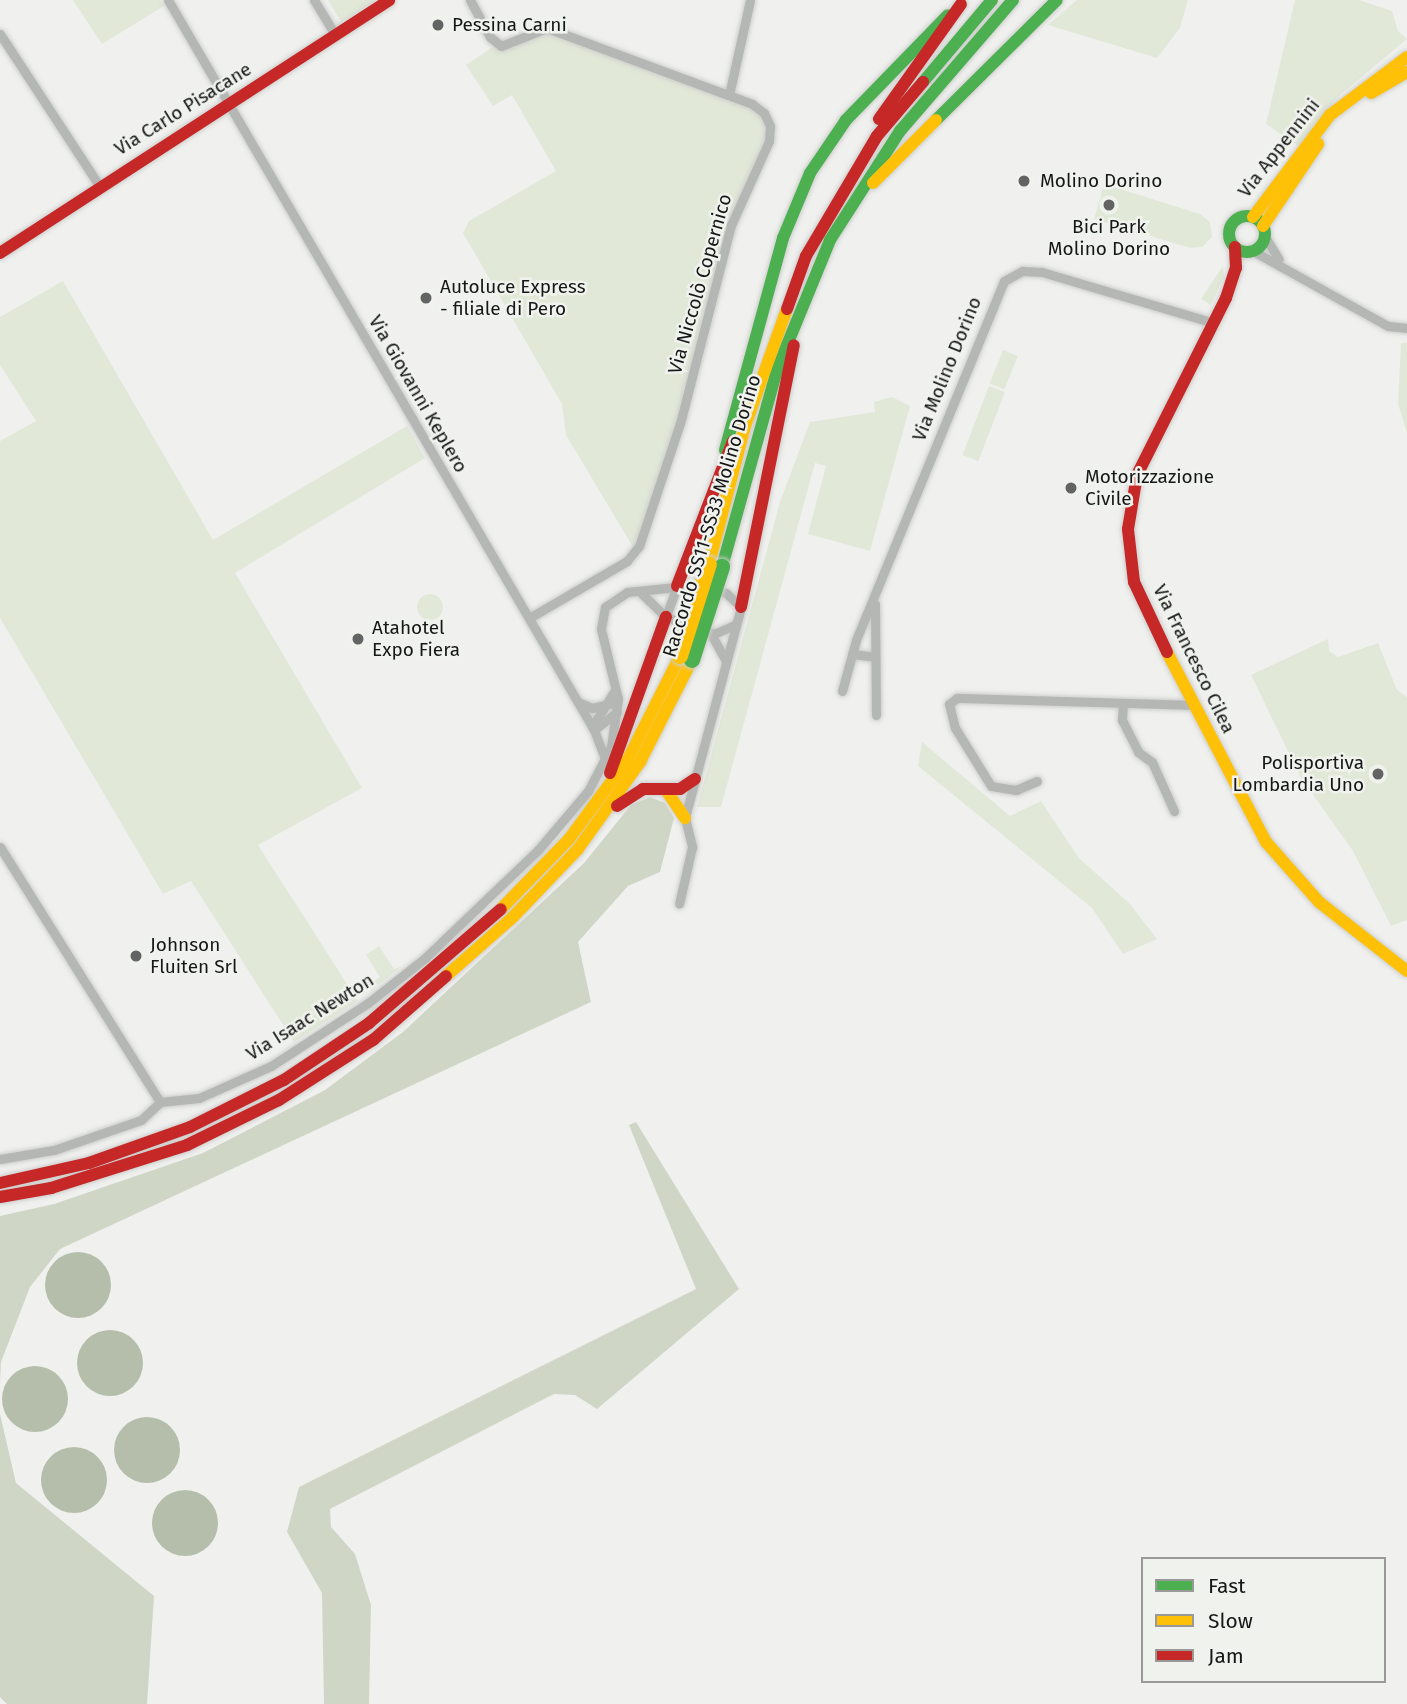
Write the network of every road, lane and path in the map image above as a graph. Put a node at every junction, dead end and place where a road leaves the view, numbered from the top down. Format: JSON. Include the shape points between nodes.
{"nodes":[{"id":1,"x":168,"y":0,"type":"edge"},
{"id":2,"x":314,"y":0,"type":"edge"},
{"id":3,"x":389,"y":0,"type":"edge"},
{"id":4,"x":470,"y":0,"type":"edge"},
{"id":5,"x":750,"y":0,"type":"edge"},
{"id":6,"x":992,"y":0,"type":"edge"},
{"id":7,"x":1013,"y":0,"type":"edge"},
{"id":8,"x":1057,"y":0,"type":"edge"},
{"id":9,"x":963,"y":2,"type":"edge"},
{"id":10,"x":0,"y":34,"type":"edge"},
{"id":11,"x":336,"y":36,"type":"junction"},
{"id":12,"x":1407,"y":57,"type":"edge"},
{"id":13,"x":1407,"y":72,"type":"edge"},
{"id":14,"x":729,"y":95,"type":"junction"},
{"id":15,"x":230,"y":105,"type":"junction"},
{"id":16,"x":100,"y":187,"type":"junction"},
{"id":17,"x":1260,"y":227,"type":"junction"},
{"id":18,"x":830,"y":240,"type":"junction"},
{"id":19,"x":1235,"y":247,"type":"junction"},
{"id":20,"x":1253,"y":251,"type":"junction"},
{"id":21,"x":0,"y":253,"type":"edge"},
{"id":22,"x":819,"y":263,"type":"junction"},
{"id":23,"x":1282,"y":263,"type":"junction"},
{"id":24,"x":801,"y":269,"type":"junction"},
{"id":25,"x":1235,"y":272,"type":"junction"},
{"id":26,"x":790,"y":296,"type":"junction"},
{"id":27,"x":1214,"y":323,"type":"junction"},
{"id":28,"x":1407,"y":328,"type":"edge"},
{"id":29,"x":716,"y":483,"type":"junction"},
{"id":30,"x":716,"y":566,"type":"junction"},
{"id":31,"x":677,"y":586,"type":"junction"},
{"id":32,"x":640,"y":592,"type":"junction"},
{"id":33,"x":875,"y":599,"type":"junction"},
{"id":34,"x":741,"y":607,"type":"junction"},
{"id":35,"x":666,"y":617,"type":"junction"},
{"id":36,"x":529,"y":618,"type":"junction"},
{"id":37,"x":736,"y":624,"type":"junction"},
{"id":38,"x":711,"y":634,"type":"junction"},
{"id":39,"x":852,"y":654,"type":"junction"},
{"id":40,"x":875,"y":657,"type":"junction"},
{"id":41,"x":686,"y":658,"type":"junction"},
{"id":42,"x":726,"y":662,"type":"junction"},
{"id":43,"x":616,"y":688,"type":"junction"},
{"id":44,"x":842,"y":691,"type":"dead end"},
{"id":45,"x":576,"y":701,"type":"junction"},
{"id":46,"x":610,"y":704,"type":"junction"},
{"id":47,"x":1123,"y":704,"type":"junction"},
{"id":48,"x":1192,"y":705,"type":"junction"},
{"id":49,"x":617,"y":712,"type":"junction"},
{"id":50,"x":876,"y":715,"type":"dead end"},
{"id":51,"x":593,"y":728,"type":"junction"},
{"id":52,"x":604,"y":764,"type":"junction"},
{"id":53,"x":695,"y":779,"type":"junction"},
{"id":54,"x":1037,"y":781,"type":"dead end"},
{"id":55,"x":666,"y":790,"type":"junction"},
{"id":56,"x":1174,"y":811,"type":"dead end"},
{"id":57,"x":685,"y":818,"type":"junction"},
{"id":58,"x":600,"y":822,"type":"junction"},
{"id":59,"x":569,"y":839,"type":"junction"},
{"id":60,"x":0,"y":846,"type":"edge"},
{"id":61,"x":679,"y":904,"type":"dead end"},
{"id":62,"x":1407,"y":971,"type":"edge"},
{"id":63,"x":160,"y":1102,"type":"junction"},
{"id":64,"x":0,"y":1159,"type":"edge"},
{"id":65,"x":0,"y":1183,"type":"edge"},
{"id":66,"x":0,"y":1197,"type":"edge"}],
"edges":[{"from":1,"to":15,"type":"street","name":"Via Giovanni Keplero"},
{"from":2,"to":11,"type":"street"},
{"from":3,"to":11,"type":"main road","name":"Via Carlo Pisacane"},
{"from":4,"to":14,"type":"street","name":"Via Niccolò Copernico","via":[[490,37],[501,46],[548,28]]},
{"from":5,"to":14,"type":"street"},
{"from":6,"to":24,"type":"main road","via":[[877,136]]},
{"from":7,"to":18,"type":"main road","via":[[900,131]]},
{"from":8,"to":18,"type":"main road","via":[[877,179]]},
{"from":9,"to":24,"type":"main road","via":[[900,86],[830,198],[813,229]]},
{"from":9,"to":29,"type":"main road","via":[[858,107],[810,173],[780,248]]},
{"from":10,"to":16,"type":"street"},
{"from":11,"to":15,"type":"main road","name":"Via Carlo Pisacane"},
{"from":12,"to":17,"type":"main road","name":"Via Appennini","via":[[1330,115]]},
{"from":13,"to":17,"type":"main road","name":"Via Appennini","via":[[1363,97],[1333,124]]},
{"from":14,"to":36,"type":"street","name":"Via Niccolò Copernico","via":[[761,109],[770,137],[731,225],[680,423],[642,540],[627,561]]},
{"from":15,"to":16,"type":"main road","name":"Via Carlo Pisacane"},
{"from":15,"to":36,"type":"street","name":"Via Giovanni Keplero"},
{"from":16,"to":21,"type":"main road","name":"Via Carlo Pisacane"},
{"from":17,"to":19,"type":"main road","name":"Via Francesco Cilea","via":[[1239,218],[1230,227]]},
{"from":17,"to":20,"type":"main road","name":"Via Francesco Cilea"},
{"from":17,"to":23,"type":"street"},
{"from":18,"to":22,"type":"main road","name":"Raccordo SS11-SS33 Molino Dorino"},
{"from":19,"to":20,"type":"main road"},
{"from":19,"to":25,"type":"main road","name":"Via Francesco Cilea"},
{"from":20,"to":23,"type":"street"},
{"from":20,"to":25,"type":"main road","name":"Via Francesco Cilea"},
{"from":22,"to":30,"type":"main road","name":"Raccordo SS11-SS33 Molino Dorino","via":[[778,367]]},
{"from":22,"to":34,"type":"main road","via":[[794,344]]},
{"from":23,"to":28,"type":"street","via":[[1388,326]]},
{"from":24,"to":26,"type":"main road","name":"Raccordo SS11-SS33 Molino Dorino"},
{"from":25,"to":27,"type":"main road","name":"Via Francesco Cilea"},
{"from":26,"to":29,"type":"main road","via":[[768,336]]},
{"from":26,"to":30,"type":"main road","name":"Raccordo SS11-SS33 Molino Dorino","via":[[745,426]]},
{"from":27,"to":33,"type":"street","name":"Via Molino Dorino","via":[[1042,272],[1028,270],[1009,276],[995,295]]},
{"from":27,"to":48,"type":"main road","name":"Via Francesco Cilea","via":[[1146,452],[1128,516],[1129,554],[1139,598]]},
{"from":29,"to":31,"type":"main road"},
{"from":30,"to":41,"type":"main road","name":"Raccordo SS11-SS33 Molino Dorino","bridge":true},
{"from":31,"to":32,"type":"street"},
{"from":31,"to":34,"type":"street","via":[[726,593]]},
{"from":31,"to":35,"type":"street"},
{"from":32,"to":35,"type":"street"},
{"from":32,"to":43,"type":"street","name":"Via Isaac Newton","via":[[617,596],[603,612],[601,629]]},
{"from":33,"to":39,"type":"street"},
{"from":33,"to":40,"type":"street"},
{"from":34,"to":37,"type":"street"},
{"from":35,"to":38,"type":"street"},
{"from":35,"to":59,"type":"main road","via":[[610,774]]},
{"from":36,"to":45,"type":"street","name":"Via Giovanni Keplero"},
{"from":37,"to":38,"type":"street","via":[[725,633]]},
{"from":37,"to":42,"type":"street"},
{"from":38,"to":42,"type":"street","via":[[722,645]]},
{"from":39,"to":40,"type":"street"},
{"from":39,"to":44,"type":"street"},
{"from":40,"to":50,"type":"street"},
{"from":41,"to":58,"type":"main road","name":"Raccordo SS11-SS33 Molino Dorino","via":[[665,721]]},
{"from":41,"to":59,"type":"main road","name":"Raccordo SS11-SS33 Molino Dorino","via":[[628,759]]},
{"from":42,"to":53,"type":"street"},
{"from":43,"to":46,"type":"street"},
{"from":43,"to":49,"type":"street","name":"Via Isaac Newton"},
{"from":45,"to":46,"type":"street","via":[[592,708]]},
{"from":45,"to":51,"type":"street","name":"Via Giovanni Keplero"},
{"from":46,"to":51,"type":"street"},
{"from":47,"to":48,"type":"street"},
{"from":47,"to":54,"type":"street","via":[[957,698],[950,704],[955,728],[991,786],[1016,790]]},
{"from":47,"to":56,"type":"street","via":[[1122,720],[1139,752],[1152,762]]},
{"from":48,"to":62,"type":"main road","name":"Via Francesco Cilea","via":[[1276,856],[1319,902]]},
{"from":49,"to":51,"type":"street"},
{"from":49,"to":52,"type":"street","name":"Via Isaac Newton"},
{"from":51,"to":52,"type":"street","name":"Via Giovanni Keplero","via":[[604,749]]},
{"from":52,"to":63,"type":"street","name":"Via Isaac Newton","via":[[588,791],[538,850],[425,958],[368,1003],[271,1066],[199,1098]]},
{"from":53,"to":55,"type":"main road","via":[[680,789]]},
{"from":53,"to":57,"type":"street"},
{"from":55,"to":57,"type":"main road"},
{"from":55,"to":58,"type":"main road","via":[[632,793]]},
{"from":57,"to":61,"type":"street","via":[[692,847]]},
{"from":58,"to":66,"type":"main road","name":"Raccordo SS11-SS33 Molino Dorino","via":[[513,917],[393,1024],[328,1071],[187,1145],[62,1185]]},
{"from":59,"to":65,"type":"main road","name":"Raccordo SS11-SS33 Molino Dorino","via":[[503,907],[396,1002],[284,1080],[158,1141],[89,1163]]},
{"from":60,"to":63,"type":"street"},
{"from":63,"to":64,"type":"street","via":[[141,1120],[54,1150]]}]}
